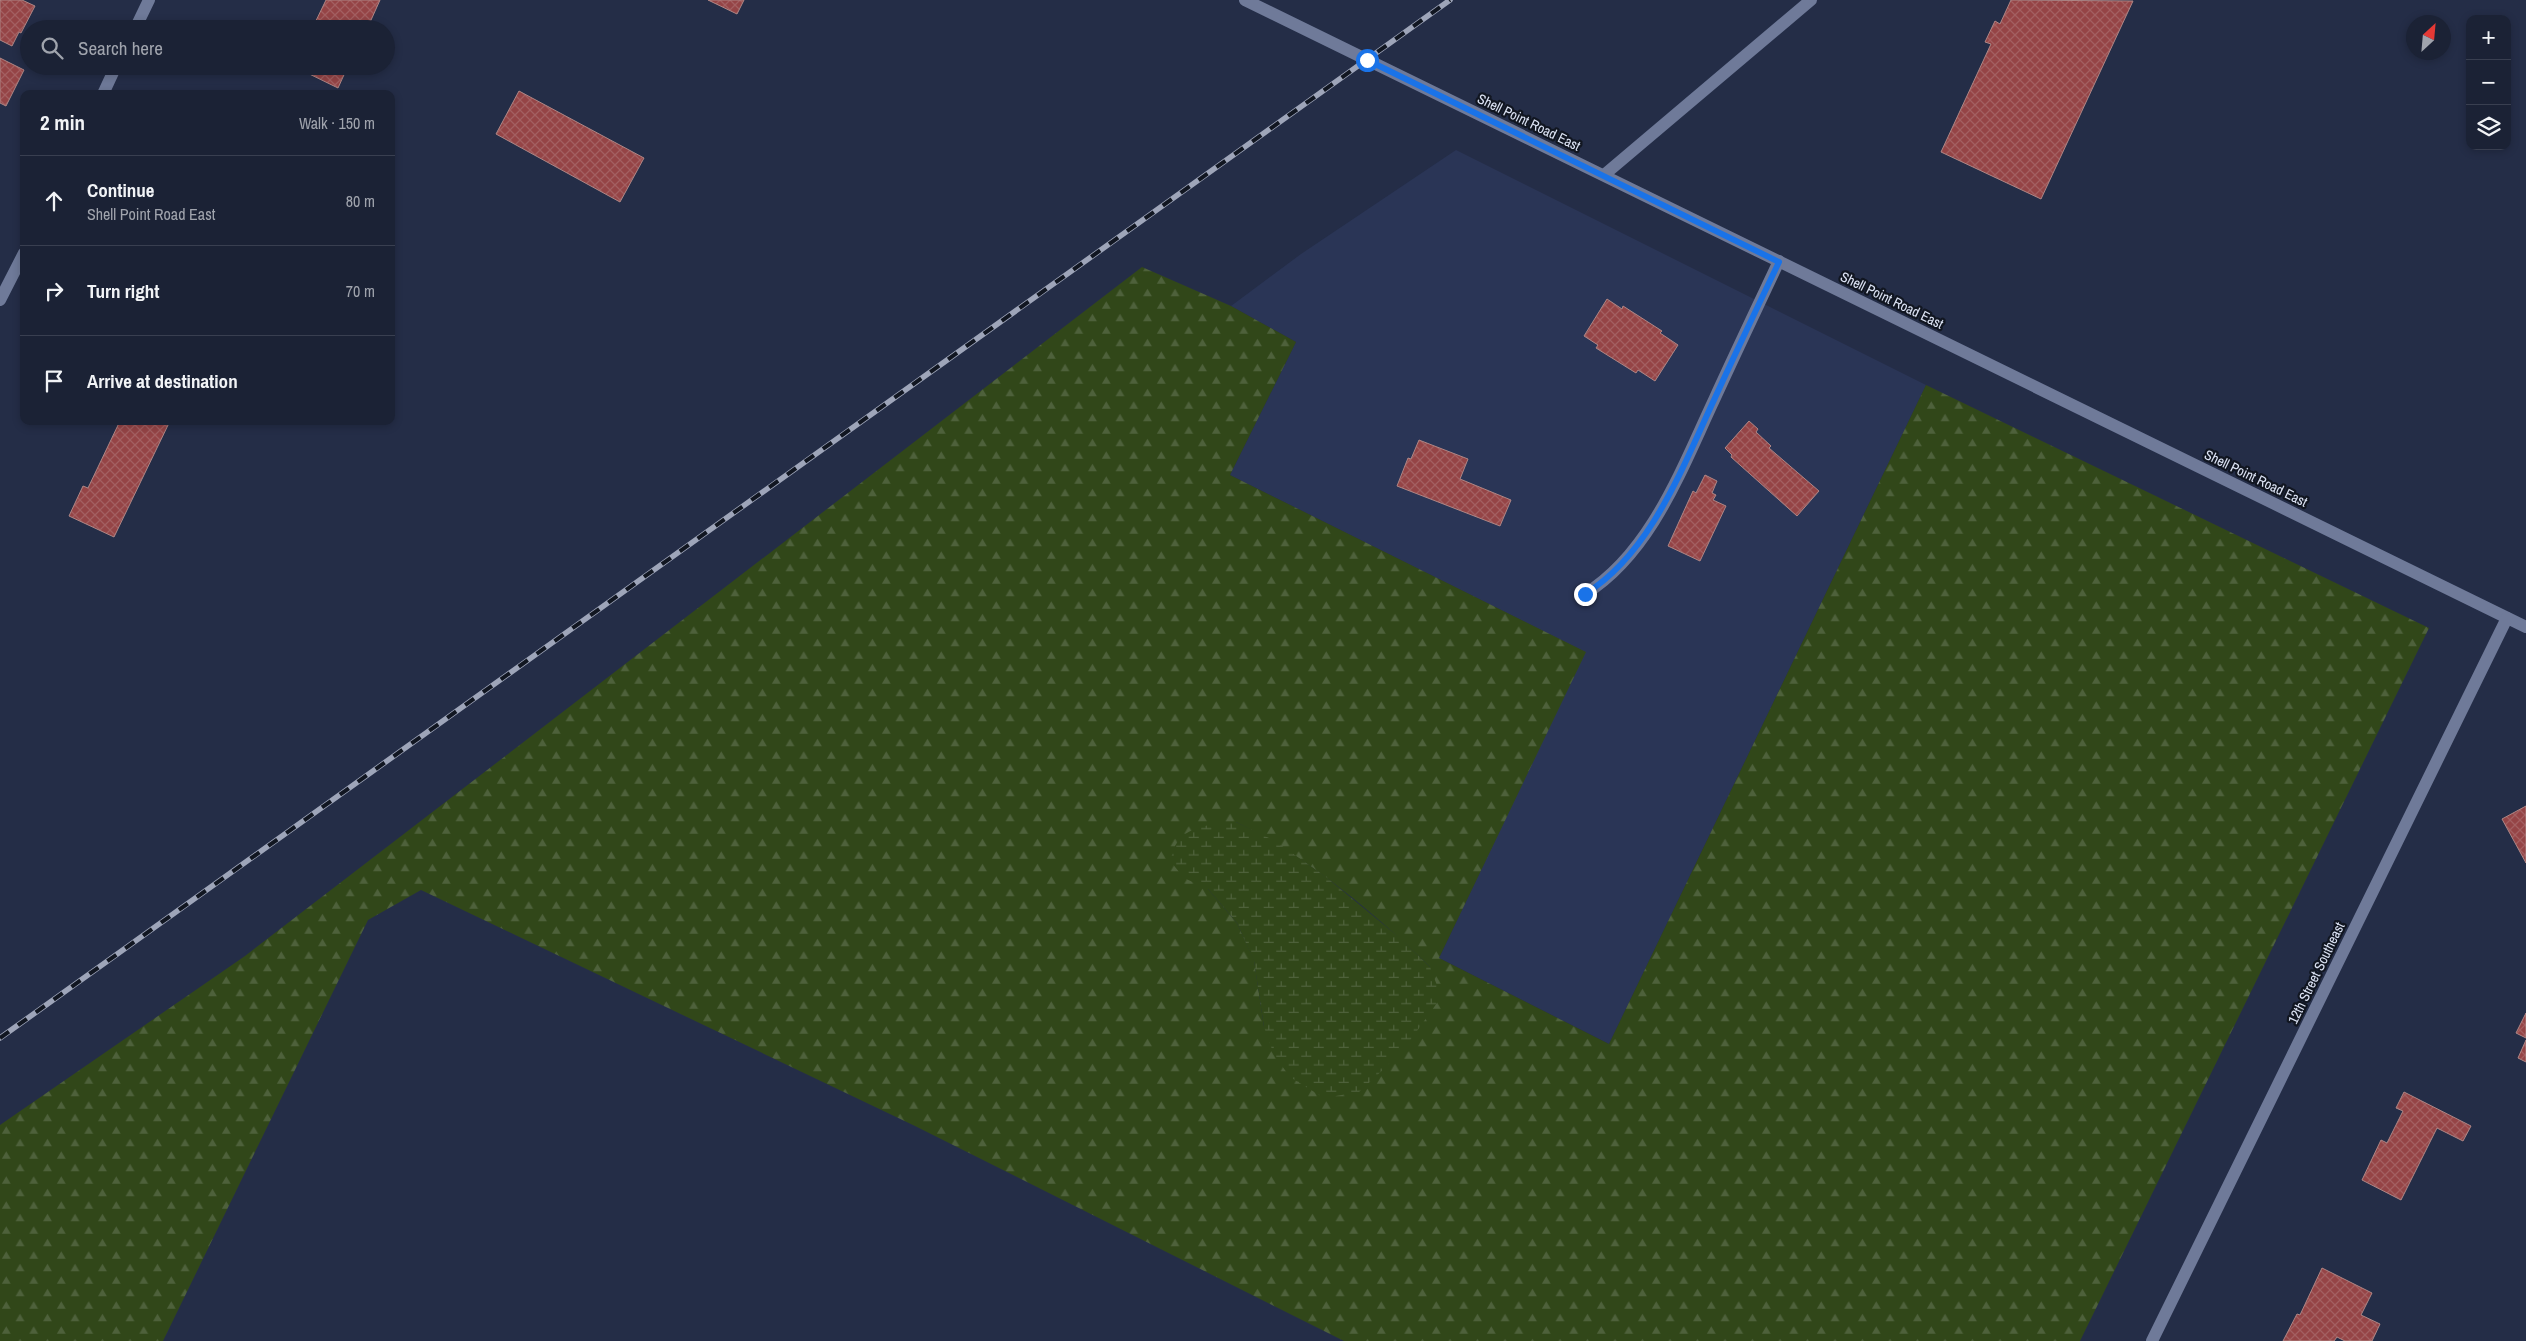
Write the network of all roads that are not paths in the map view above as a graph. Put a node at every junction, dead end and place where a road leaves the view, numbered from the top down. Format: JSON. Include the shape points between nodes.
{"nodes":[{"id":1,"x":149,"y":0,"type":"edge"},
{"id":2,"x":1245,"y":0,"type":"edge"},
{"id":3,"x":1811,"y":0,"type":"edge"},
{"id":4,"x":139,"y":20,"type":"edge"},
{"id":5,"x":112,"y":75,"type":"edge"},
{"id":6,"x":105,"y":90,"type":"edge"},
{"id":7,"x":1604,"y":175,"type":"junction"},
{"id":8,"x":20,"y":261,"type":"edge"},
{"id":9,"x":1779,"y":262,"type":"junction"},
{"id":10,"x":0,"y":300,"type":"edge"},
{"id":11,"x":1585,"y":594,"type":"dead end"},
{"id":12,"x":2506,"y":618,"type":"junction"},
{"id":13,"x":2526,"y":628,"type":"edge"},
{"id":14,"x":2152,"y":1341,"type":"edge"}],
"edges":[{"from":1,"to":4,"type":"street"},
{"from":2,"to":7,"type":"street","name":"Shell Point Road East"},
{"from":3,"to":7,"type":"street"},
{"from":5,"to":6,"type":"street"},
{"from":7,"to":9,"type":"street","name":"Shell Point Road East"},
{"from":8,"to":10,"type":"street"},
{"from":9,"to":11,"type":"street","via":[[1664,502],[1640,540],[1603,582]]},
{"from":9,"to":12,"type":"street","name":"Shell Point Road East"},
{"from":12,"to":13,"type":"street","name":"Shell Point Road East"},
{"from":12,"to":14,"type":"street","name":"12th Street Southeast"}]}
